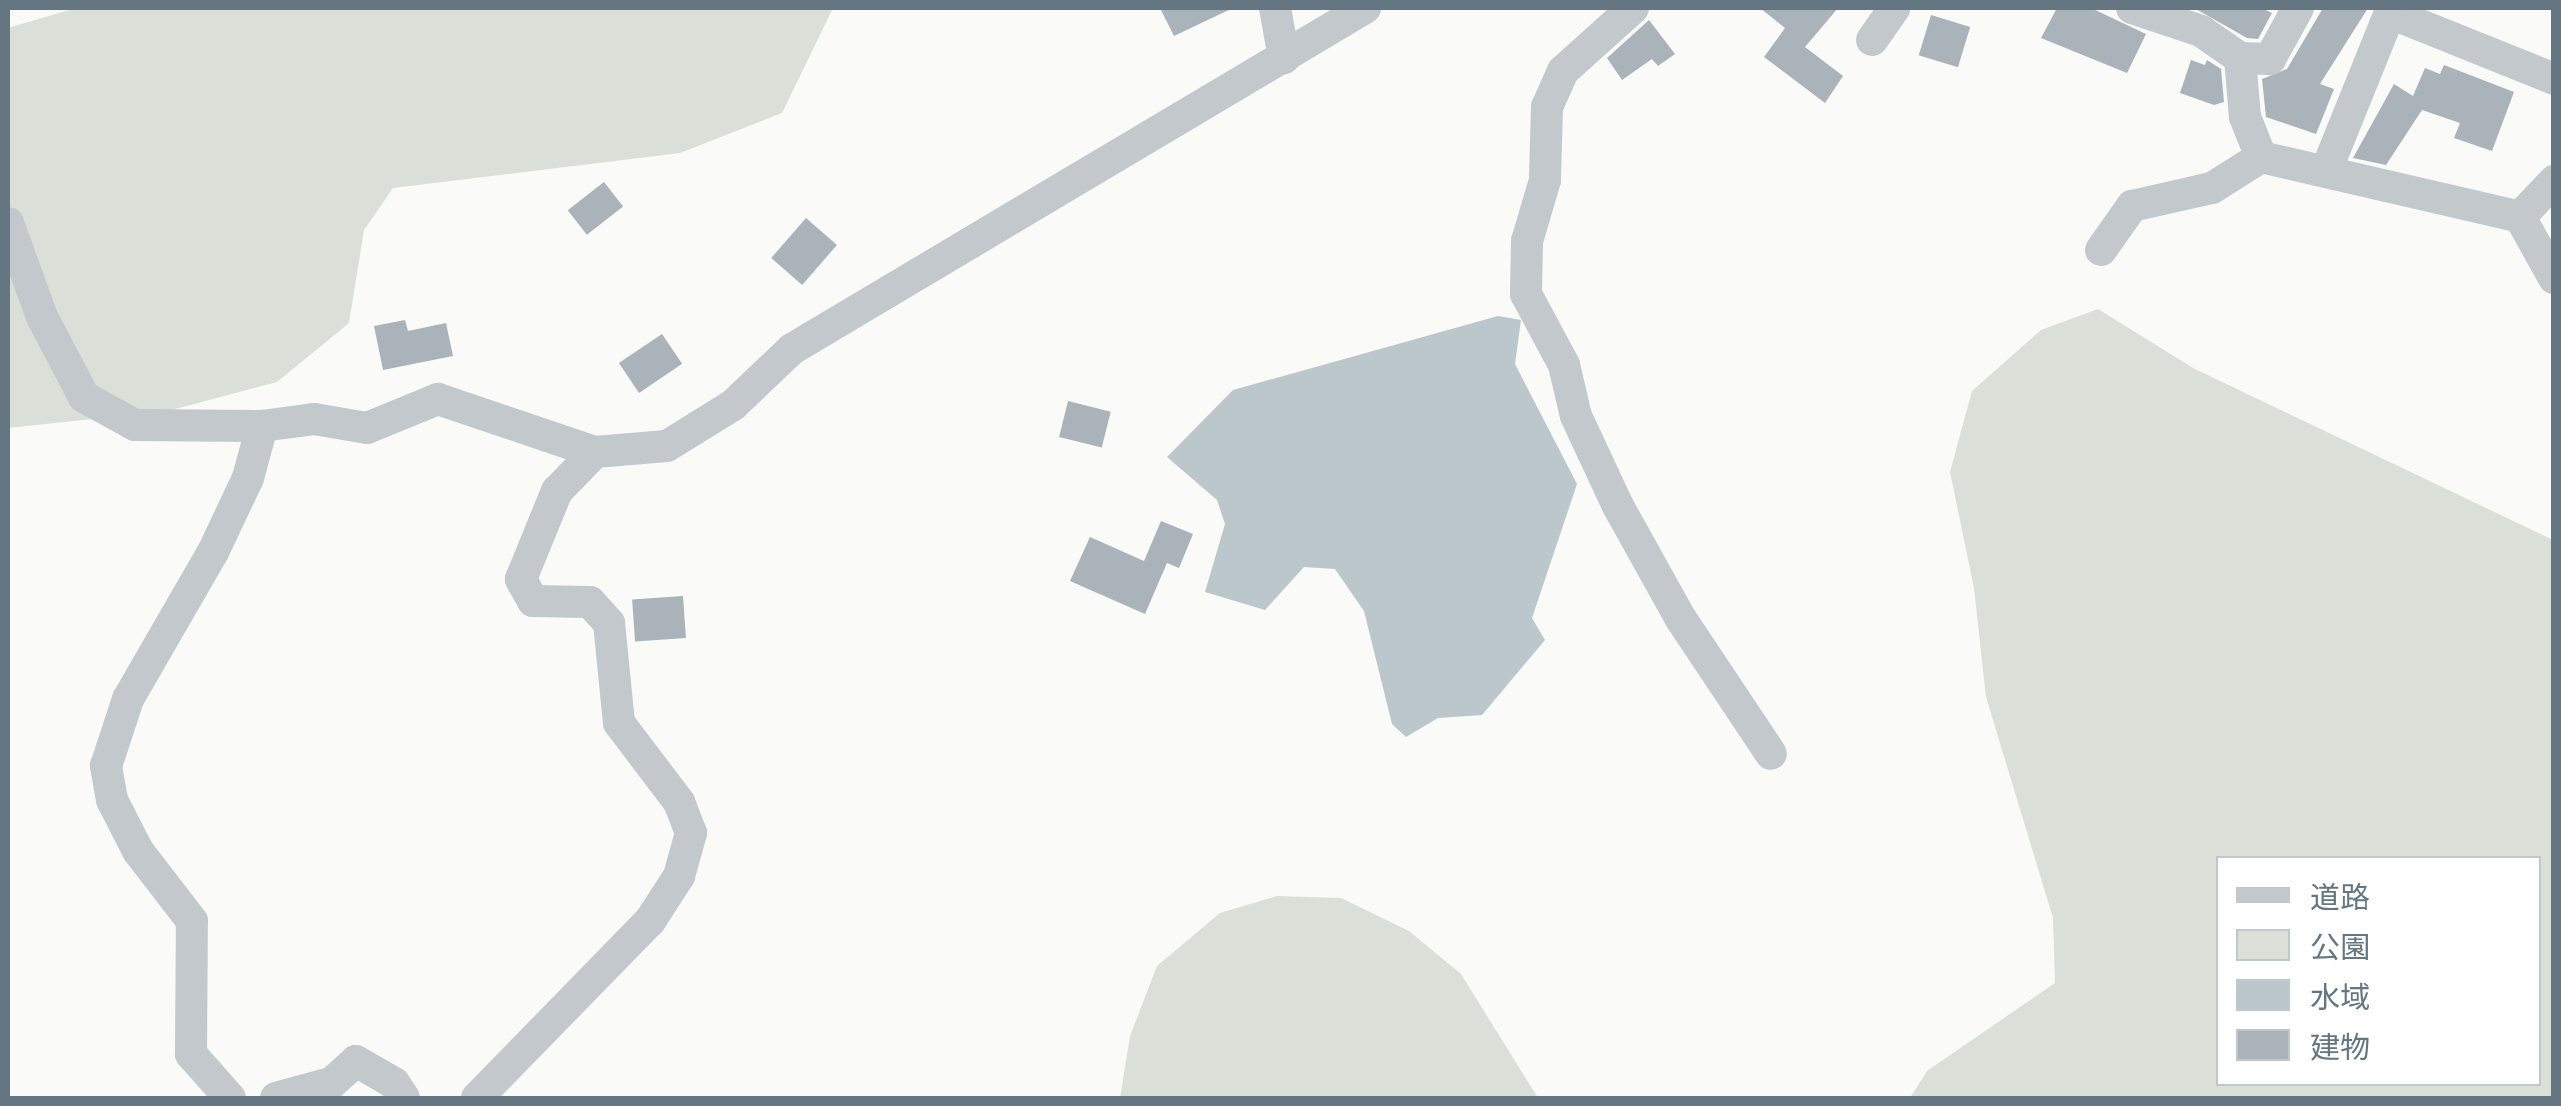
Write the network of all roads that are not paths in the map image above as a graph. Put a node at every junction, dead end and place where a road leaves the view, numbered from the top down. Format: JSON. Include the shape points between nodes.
{"nodes":[{"id":1,"x":1275,"y":8,"type":"edge"},
{"id":2,"x":1366,"y":8,"type":"edge"},
{"id":3,"x":1633,"y":8,"type":"edge"},
{"id":4,"x":1894,"y":8,"type":"edge"},
{"id":5,"x":2132,"y":8,"type":"edge"},
{"id":6,"x":2298,"y":8,"type":"edge"},
{"id":7,"x":2391,"y":10,"type":"edge"},
{"id":8,"x":2206,"y":19,"type":"edge"},
{"id":9,"x":1872,"y":40,"type":"dead end"},
{"id":10,"x":1284,"y":58,"type":"junction"},
{"id":11,"x":2240,"y":58,"type":"junction"},
{"id":12,"x":2554,"y":79,"type":"edge"},
{"id":13,"x":2261,"y":157,"type":"junction"},
{"id":14,"x":2326,"y":171,"type":"junction"},
{"id":15,"x":2554,"y":182,"type":"edge"},
{"id":16,"x":2520,"y":217,"type":"junction"},
{"id":17,"x":8,"y":223,"type":"edge"},
{"id":18,"x":2101,"y":250,"type":"dead end"},
{"id":19,"x":2554,"y":278,"type":"edge"},
{"id":20,"x":262,"y":426,"type":"junction"},
{"id":21,"x":595,"y":452,"type":"junction"},
{"id":22,"x":1771,"y":754,"type":"dead end"},
{"id":23,"x":321,"y":1091,"type":"edge"},
{"id":24,"x":230,"y":1098,"type":"edge"},
{"id":25,"x":276,"y":1098,"type":"edge"},
{"id":26,"x":404,"y":1098,"type":"edge"},
{"id":27,"x":478,"y":1098,"type":"edge"}],
"edges":[{"from":1,"to":10,"type":"street"},
{"from":2,"to":10,"type":"street"},
{"from":3,"to":22,"type":"street","via":[[1562,71],[1547,107],[1545,180],[1527,242],[1526,294],[1564,365],[1576,416],[1618,506],[1681,619]]},
{"from":4,"to":9,"type":"street"},
{"from":5,"to":8,"type":"street"},
{"from":6,"to":11,"type":"street","via":[[2270,59]]},
{"from":7,"to":12,"type":"street"},
{"from":7,"to":14,"type":"street"},
{"from":8,"to":11,"type":"street"},
{"from":10,"to":21,"type":"street","via":[[792,349],[734,405],[667,446]]},
{"from":11,"to":13,"type":"street","via":[[2246,117]]},
{"from":13,"to":14,"type":"street"},
{"from":13,"to":18,"type":"street","via":[[2212,188],[2132,206]]},
{"from":14,"to":16,"type":"street"},
{"from":15,"to":16,"type":"street"},
{"from":16,"to":19,"type":"street"},
{"from":17,"to":20,"type":"street","via":[[42,317],[84,398],[135,424]]},
{"from":20,"to":21,"type":"street","via":[[314,419],[368,428],[438,399]]},
{"from":20,"to":24,"type":"street","via":[[248,478],[128,699],[106,766],[112,800],[138,851],[192,921],[191,1054]]},
{"from":21,"to":27,"type":"street","via":[[556,491],[521,578],[533,601],[590,602],[609,623],[618,723],[679,802],[691,833],[680,876],[650,922]]},
{"from":23,"to":25,"type":"street"},
{"from":23,"to":26,"type":"street","via":[[356,1062],[394,1083]]}]}
